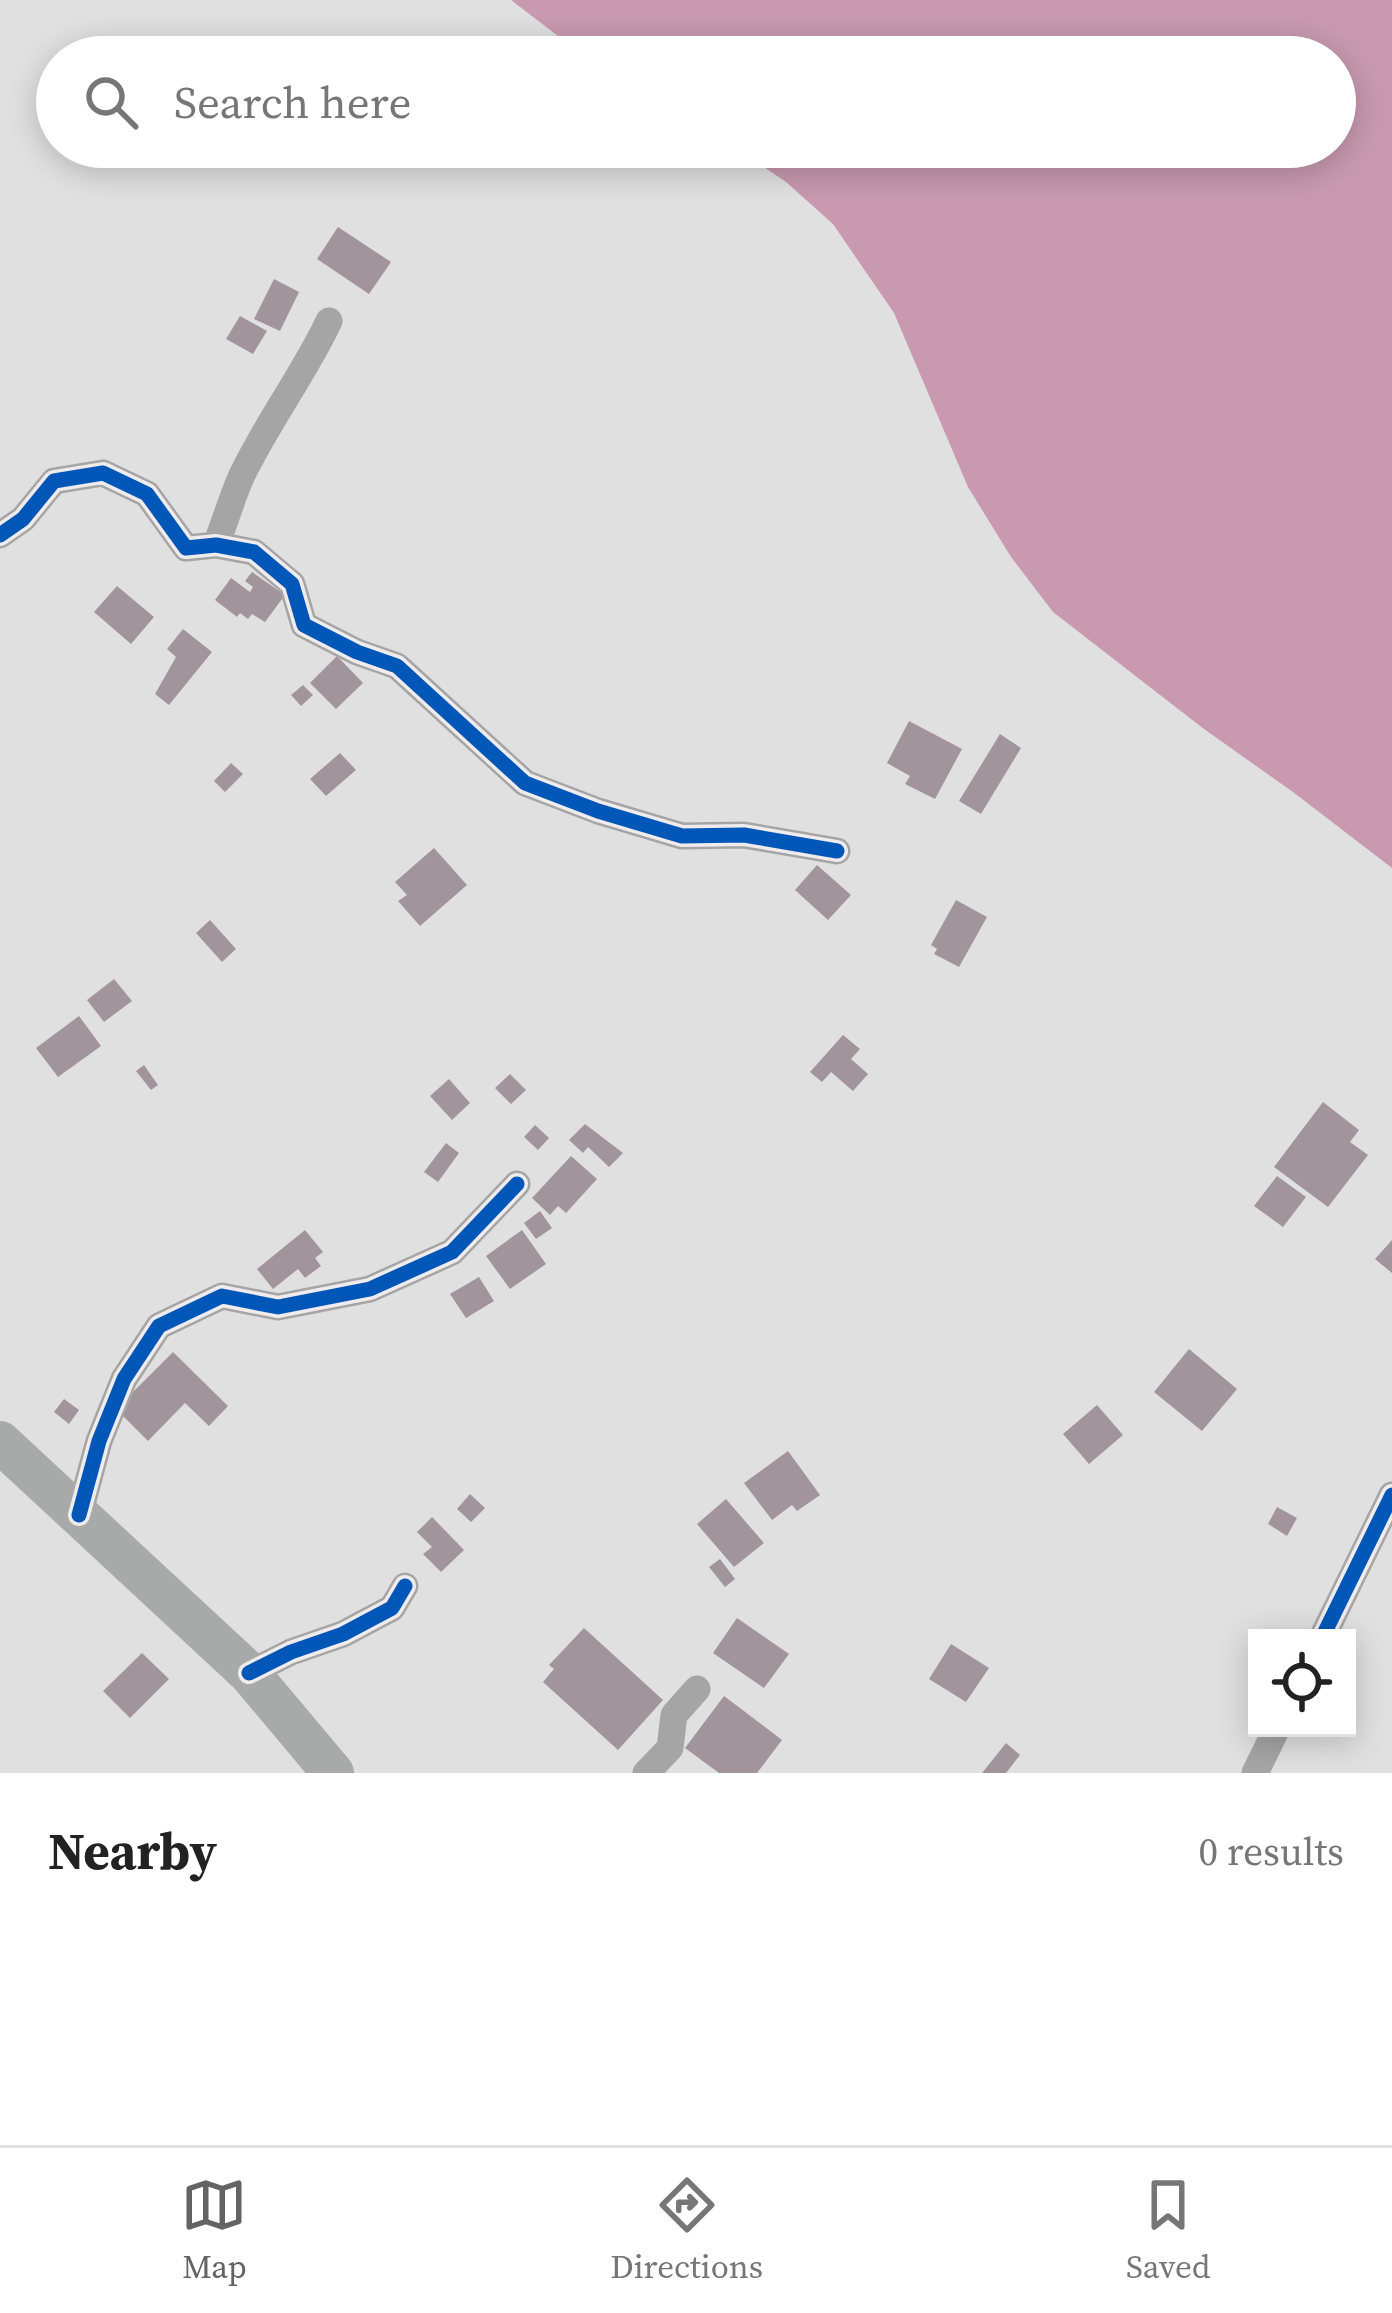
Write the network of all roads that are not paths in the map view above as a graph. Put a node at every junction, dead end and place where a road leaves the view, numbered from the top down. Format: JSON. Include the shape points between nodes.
{"nodes":[{"id":1,"x":329,"y":321,"type":"dead end"},
{"id":2,"x":0,"y":536,"type":"edge"},
{"id":3,"x":216,"y":545,"type":"junction"},
{"id":4,"x":837,"y":851,"type":"dead end"},
{"id":5,"x":517,"y":1184,"type":"dead end"},
{"id":6,"x":0,"y":1442,"type":"edge"},
{"id":7,"x":1392,"y":1495,"type":"edge"},
{"id":8,"x":79,"y":1515,"type":"junction"},
{"id":9,"x":404,"y":1586,"type":"dead end"},
{"id":10,"x":1326,"y":1629,"type":"edge"},
{"id":11,"x":249,"y":1673,"type":"junction"},
{"id":12,"x":697,"y":1689,"type":"dead end"},
{"id":13,"x":1273,"y":1737,"type":"edge"},
{"id":14,"x":330,"y":1772,"type":"edge"},
{"id":15,"x":646,"y":1773,"type":"edge"},
{"id":16,"x":1255,"y":1773,"type":"edge"}],
"edges":[{"from":1,"to":3,"type":"street","via":[[241,478]]},
{"from":2,"to":3,"type":"street","via":[[54,481],[103,473],[147,494],[187,548]]},
{"from":3,"to":4,"type":"street","via":[[254,552],[292,584],[304,625],[398,666],[524,783],[682,836],[744,835]]},
{"from":5,"to":8,"type":"street","via":[[452,1252],[370,1289],[278,1306],[222,1297],[159,1326],[124,1379]]},
{"from":6,"to":8,"type":"main road"},
{"from":7,"to":10,"type":"street"},
{"from":8,"to":11,"type":"main road"},
{"from":9,"to":11,"type":"street","via":[[392,1608]]},
{"from":11,"to":14,"type":"main road"},
{"from":12,"to":15,"type":"street","via":[[674,1715],[670,1748]]},
{"from":13,"to":16,"type":"street"}]}
